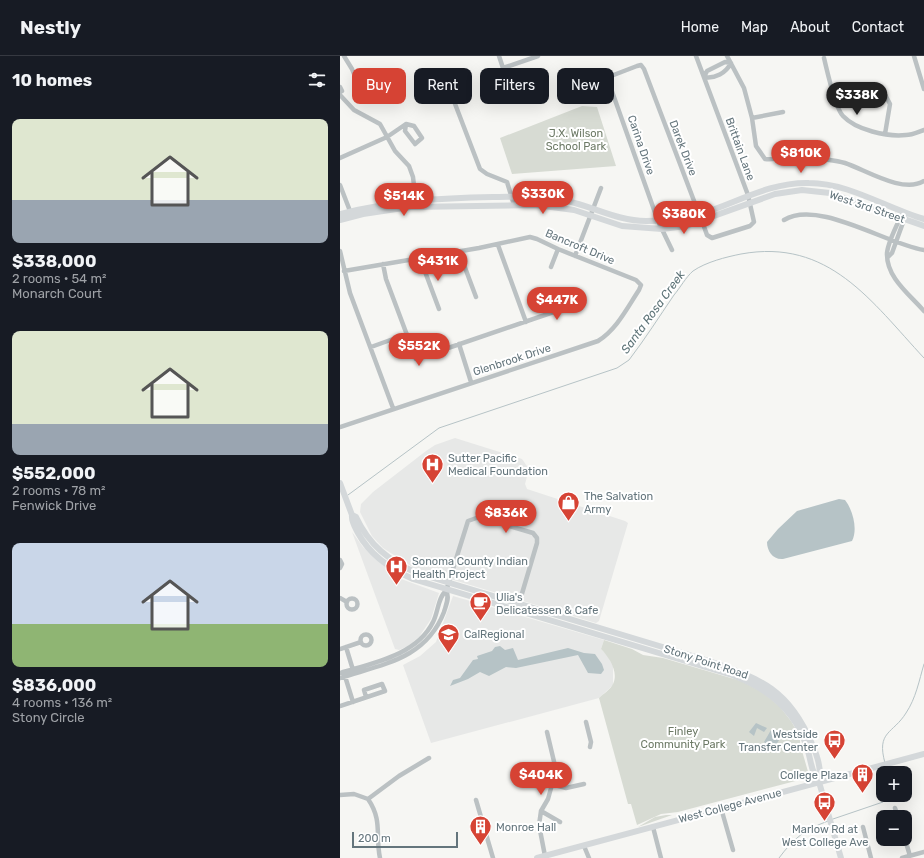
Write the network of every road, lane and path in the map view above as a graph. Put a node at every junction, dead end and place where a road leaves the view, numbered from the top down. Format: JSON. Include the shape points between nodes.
{"nodes":[{"id":1,"x":344,"y":56,"type":"edge"},
{"id":2,"x":499,"y":56,"type":"edge"},
{"id":3,"x":538,"y":56,"type":"edge"},
{"id":4,"x":696,"y":56,"type":"edge"},
{"id":5,"x":727,"y":56,"type":"edge"},
{"id":6,"x":914,"y":56,"type":"edge"},
{"id":7,"x":824,"y":58,"type":"dead end"},
{"id":8,"x":731,"y":63,"type":"junction"},
{"id":9,"x":641,"y":65,"type":"joint"},
{"id":10,"x":352,"y":69,"type":"edge"},
{"id":11,"x":704,"y":77,"type":"junction"},
{"id":12,"x":340,"y":87,"type":"edge"},
{"id":13,"x":882,"y":89,"type":"dead end"},
{"id":14,"x":924,"y":89,"type":"edge"},
{"id":15,"x":340,"y":93,"type":"edge"},
{"id":16,"x":455,"y":104,"type":"edge"},
{"id":17,"x":783,"y":112,"type":"dead end"},
{"id":18,"x":752,"y":118,"type":"junction"},
{"id":19,"x":406,"y":124,"type":"dead end"},
{"id":20,"x":924,"y":130,"type":"edge"},
{"id":21,"x":885,"y":134,"type":"junction"},
{"id":22,"x":387,"y":137,"type":"junction"},
{"id":23,"x":340,"y":158,"type":"edge"},
{"id":24,"x":924,"y":181,"type":"edge"},
{"id":25,"x":340,"y":185,"type":"edge"},
{"id":26,"x":601,"y":188,"type":"dead end"},
{"id":27,"x":748,"y":195,"type":"junction"},
{"id":28,"x":513,"y":197,"type":"junction"},
{"id":29,"x":416,"y":200,"type":"junction"},
{"id":30,"x":749,"y":204,"type":"junction"},
{"id":31,"x":514,"y":205,"type":"junction"},
{"id":32,"x":415,"y":207,"type":"junction"},
{"id":33,"x":593,"y":209,"type":"junction"},
{"id":34,"x":350,"y":211,"type":"junction"},
{"id":35,"x":904,"y":212,"type":"junction"},
{"id":36,"x":340,"y":214,"type":"edge"},
{"id":37,"x":699,"y":214,"type":"junction"},
{"id":38,"x":590,"y":216,"type":"junction"},
{"id":39,"x":902,"y":219,"type":"junction"},
{"id":40,"x":924,"y":219,"type":"edge"},
{"id":41,"x":340,"y":220,"type":"edge"},
{"id":42,"x":784,"y":220,"type":"dead end"},
{"id":43,"x":658,"y":221,"type":"junction"},
{"id":44,"x":702,"y":221,"type":"junction"},
{"id":45,"x":924,"y":226,"type":"edge"},
{"id":46,"x":662,"y":229,"type":"junction"},
{"id":47,"x":894,"y":241,"type":"junction"},
{"id":48,"x":498,"y":245,"type":"junction"},
{"id":49,"x":558,"y":249,"type":"junction"},
{"id":50,"x":672,"y":250,"type":"dead end"},
{"id":51,"x":924,"y":250,"type":"edge"},
{"id":52,"x":340,"y":251,"type":"edge"},
{"id":53,"x":461,"y":251,"type":"junction"},
{"id":54,"x":575,"y":256,"type":"junction"},
{"id":55,"x":422,"y":258,"type":"junction"},
{"id":56,"x":383,"y":264,"type":"junction"},
{"id":57,"x":551,"y":267,"type":"dead end"},
{"id":58,"x":344,"y":271,"type":"junction"},
{"id":59,"x":641,"y":284,"type":"joint"},
{"id":60,"x":476,"y":296,"type":"dead end"},
{"id":61,"x":580,"y":304,"type":"dead end"},
{"id":62,"x":439,"y":309,"type":"dead end"},
{"id":63,"x":924,"y":311,"type":"edge"},
{"id":64,"x":526,"y":322,"type":"junction"},
{"id":65,"x":407,"y":334,"type":"junction"},
{"id":66,"x":459,"y":344,"type":"junction"},
{"id":67,"x":371,"y":347,"type":"junction"},
{"id":68,"x":471,"y":382,"type":"junction"},
{"id":69,"x":394,"y":408,"type":"junction"},
{"id":70,"x":340,"y":427,"type":"edge"},
{"id":71,"x":341,"y":486,"type":"edge"},
{"id":72,"x":340,"y":560,"type":"edge"},
{"id":73,"x":340,"y":568,"type":"edge"},
{"id":74,"x":447,"y":587,"type":"junction"},
{"id":75,"x":340,"y":598,"type":"edge"},
{"id":76,"x":347,"y":602,"type":"dead end"},
{"id":77,"x":518,"y":607,"type":"junction"},
{"id":78,"x":361,"y":642,"type":"dead end"},
{"id":79,"x":346,"y":647,"type":"junction"},
{"id":80,"x":340,"y":649,"type":"edge"},
{"id":81,"x":354,"y":671,"type":"junction"},
{"id":82,"x":342,"y":675,"type":"edge"},
{"id":83,"x":366,"y":697,"type":"dead end"},
{"id":84,"x":353,"y":702,"type":"junction"},
{"id":85,"x":340,"y":706,"type":"edge"},
{"id":86,"x":790,"y":715,"type":"junction"},
{"id":87,"x":586,"y":722,"type":"dead end"},
{"id":88,"x":548,"y":732,"type":"dead end"},
{"id":89,"x":808,"y":735,"type":"junction"},
{"id":90,"x":590,"y":747,"type":"dead end"},
{"id":91,"x":924,"y":754,"type":"edge"},
{"id":92,"x":429,"y":758,"type":"dead end"},
{"id":93,"x":819,"y":782,"type":"junction"},
{"id":94,"x":526,"y":784,"type":"dead end"},
{"id":95,"x":553,"y":784,"type":"junction"},
{"id":96,"x":584,"y":784,"type":"dead end"},
{"id":97,"x":340,"y":795,"type":"edge"},
{"id":98,"x":368,"y":799,"type":"junction"},
{"id":99,"x":476,"y":800,"type":"dead end"},
{"id":100,"x":721,"y":808,"type":"junction"},
{"id":101,"x":541,"y":811,"type":"junction"},
{"id":102,"x":560,"y":822,"type":"dead end"},
{"id":103,"x":653,"y":827,"type":"junction"},
{"id":104,"x":862,"y":827,"type":"dead end"},
{"id":105,"x":584,"y":846,"type":"junction"},
{"id":106,"x":907,"y":846,"type":"edge"},
{"id":107,"x":733,"y":850,"type":"dead end"},
{"id":108,"x":924,"y":852,"type":"edge"},
{"id":109,"x":545,"y":856,"type":"junction"},
{"id":110,"x":910,"y":856,"type":"junction"},
{"id":111,"x":380,"y":858,"type":"edge"},
{"id":112,"x":493,"y":858,"type":"edge"},
{"id":113,"x":537,"y":858,"type":"edge"},
{"id":114,"x":589,"y":858,"type":"edge"},
{"id":115,"x":661,"y":858,"type":"edge"},
{"id":116,"x":841,"y":858,"type":"edge"},
{"id":117,"x":871,"y":858,"type":"edge"},
{"id":118,"x":902,"y":858,"type":"edge"}],
"edges":[{"from":1,"to":10,"type":"street"},
{"from":2,"to":3,"type":"street","via":[[503,68]]},
{"from":4,"to":11,"type":"street","name":"Brittain Lane"},
{"from":5,"to":8,"type":"street"},
{"from":6,"to":14,"type":"street"},
{"from":7,"to":21,"type":"street","via":[[831,87],[842,115],[853,124]]},
{"from":8,"to":11,"type":"street","via":[[725,62],[707,71]]},
{"from":8,"to":11,"type":"street","via":[[728,69],[717,75],[711,78]]},
{"from":8,"to":18,"type":"street","via":[[744,88]]},
{"from":9,"to":37,"type":"street","name":"Darek Drive"},
{"from":9,"to":43,"type":"street","name":"Carina Drive","via":[[611,76],[609,82]]},
{"from":11,"to":27,"type":"street","name":"Brittain Lane"},
{"from":12,"to":15,"type":"street"},
{"from":13,"to":21,"type":"street","via":[[890,104]]},
{"from":15,"to":22,"type":"street","via":[[354,110],[377,121]]},
{"from":16,"to":28,"type":"street","via":[[480,169],[507,182]]},
{"from":17,"to":18,"type":"street"},
{"from":18,"to":24,"type":"street","via":[[756,146],[765,160],[798,157],[821,159],[844,163],[904,186]]},
{"from":19,"to":22,"type":"street"},
{"from":20,"to":21,"type":"street","via":[[907,135]]},
{"from":22,"to":23,"type":"street"},
{"from":22,"to":29,"type":"street","via":[[395,151],[409,166]]},
{"from":25,"to":34,"type":"street"},
{"from":26,"to":33,"type":"street"},
{"from":27,"to":30,"type":"street","name":"Brittain Lane"},
{"from":27,"to":35,"type":"main road","name":"West 3rd Street","via":[[777,186],[816,183],[842,189]]},
{"from":27,"to":37,"type":"main road","name":"West 3rd Street"},
{"from":28,"to":29,"type":"main road","name":"West 3rd Street"},
{"from":28,"to":31,"type":"street"},
{"from":28,"to":33,"type":"main road","name":"West 3rd Street","via":[[561,199]]},
{"from":29,"to":32,"type":"street"},
{"from":29,"to":34,"type":"main road","name":"West 3rd Street"},
{"from":30,"to":39,"type":"main road","name":"West 3rd Street","via":[[787,191],[820,191],[844,197]]},
{"from":30,"to":44,"type":"main road","name":"West 3rd Street"},
{"from":30,"to":44,"type":"street","name":"Brittain Lane","via":[[754,222],[750,226],[712,238],[707,236]]},
{"from":31,"to":32,"type":"main road","name":"West 3rd Street"},
{"from":31,"to":38,"type":"main road","name":"West 3rd Street","via":[[556,207]]},
{"from":32,"to":41,"type":"main road","name":"West 3rd Street"},
{"from":33,"to":38,"type":"street"},
{"from":33,"to":43,"type":"main road","name":"West 3rd Street","via":[[620,218]]},
{"from":34,"to":36,"type":"main road","name":"West 3rd Street"},
{"from":35,"to":39,"type":"street"},
{"from":35,"to":40,"type":"main road","name":"West 3rd Street"},
{"from":37,"to":43,"type":"main road","name":"West 3rd Street"},
{"from":38,"to":46,"type":"main road","name":"West 3rd Street","via":[[622,226]]},
{"from":38,"to":54,"type":"street"},
{"from":39,"to":45,"type":"main road","name":"West 3rd Street"},
{"from":39,"to":47,"type":"street"},
{"from":42,"to":47,"type":"street","via":[[792,215],[828,216]]},
{"from":43,"to":46,"type":"street","name":"Carina Drive"},
{"from":44,"to":46,"type":"main road","name":"West 3rd Street"},
{"from":46,"to":50,"type":"street","name":"Carina Drive"},
{"from":47,"to":51,"type":"street"},
{"from":47,"to":63,"type":"street","via":[[887,252],[888,268],[892,276]]},
{"from":48,"to":49,"type":"street","name":"Bancroft Drive","via":[[530,238]]},
{"from":48,"to":53,"type":"street","name":"Bancroft Drive"},
{"from":48,"to":64,"type":"street"},
{"from":49,"to":54,"type":"street","name":"Bancroft Drive"},
{"from":49,"to":57,"type":"street"},
{"from":52,"to":58,"type":"street"},
{"from":53,"to":55,"type":"street","name":"Bancroft Drive"},
{"from":53,"to":60,"type":"street"},
{"from":54,"to":59,"type":"street","name":"Bancroft Drive"},
{"from":55,"to":56,"type":"street","name":"Bancroft Drive"},
{"from":55,"to":62,"type":"street"},
{"from":56,"to":58,"type":"street","name":"Bancroft Drive"},
{"from":56,"to":65,"type":"street","via":[[386,279]]},
{"from":58,"to":67,"type":"street"},
{"from":59,"to":68,"type":"street","name":"Glenbrook Drive","via":[[611,331],[598,341]]},
{"from":61,"to":64,"type":"street"},
{"from":64,"to":66,"type":"street"},
{"from":65,"to":66,"type":"street","via":[[416,359]]},
{"from":65,"to":67,"type":"street"},
{"from":66,"to":68,"type":"street"},
{"from":67,"to":69,"type":"street"},
{"from":68,"to":69,"type":"street","name":"Glenbrook Drive"},
{"from":69,"to":70,"type":"street","name":"Glenbrook Drive"},
{"from":71,"to":74,"type":"main road","name":"Stony Point Road","via":[[352,515],[356,517],[374,546],[393,562]]},
{"from":72,"to":73,"type":"street"},
{"from":74,"to":77,"type":"main road","name":"Stony Point Road"},
{"from":74,"to":77,"type":"street","via":[[468,521],[479,517],[533,533],[537,538]]},
{"from":74,"to":81,"type":"street","via":[[448,598],[440,622],[422,646],[401,658]]},
{"from":75,"to":76,"type":"street"},
{"from":77,"to":86,"type":"main road","name":"Stony Point Road","via":[[749,681],[768,693]]},
{"from":77,"to":89,"type":"main road","name":"Stony Point Road","via":[[710,661],[757,678],[774,689],[789,704]]},
{"from":78,"to":79,"type":"street"},
{"from":79,"to":80,"type":"street"},
{"from":79,"to":81,"type":"street"},
{"from":81,"to":82,"type":"street"},
{"from":82,"to":84,"type":"street"},
{"from":83,"to":84,"type":"street"},
{"from":84,"to":85,"type":"street"},
{"from":86,"to":89,"type":"main road","via":[[794,716]]},
{"from":86,"to":93,"type":"main road","name":"Stony Point Road","via":[[804,739],[814,777]]},
{"from":87,"to":90,"type":"street"},
{"from":88,"to":95,"type":"street","via":[[556,770]]},
{"from":89,"to":93,"type":"main road","name":"Stony Point Road","via":[[821,774]]},
{"from":91,"to":93,"type":"main road","name":"West College Avenue"},
{"from":92,"to":98,"type":"street"},
{"from":93,"to":100,"type":"main road","name":"West College Avenue"},
{"from":93,"to":116,"type":"main road"},
{"from":94,"to":95,"type":"street","via":[[540,781]]},
{"from":95,"to":96,"type":"street","via":[[566,788]]},
{"from":95,"to":101,"type":"street","via":[[546,805]]},
{"from":97,"to":98,"type":"street","via":[[354,794]]},
{"from":98,"to":111,"type":"street","via":[[375,810],[378,823]]},
{"from":99,"to":112,"type":"street"},
{"from":100,"to":103,"type":"main road","name":"West College Avenue"},
{"from":100,"to":107,"type":"street"},
{"from":101,"to":102,"type":"street"},
{"from":101,"to":109,"type":"street","via":[[539,825]]},
{"from":103,"to":105,"type":"main road","name":"West College Avenue"},
{"from":103,"to":115,"type":"street"},
{"from":104,"to":117,"type":"street"},
{"from":105,"to":109,"type":"main road","name":"West College Avenue"},
{"from":105,"to":114,"type":"street"},
{"from":106,"to":110,"type":"street"},
{"from":108,"to":110,"type":"street"},
{"from":109,"to":113,"type":"main road","name":"West College Avenue"},
{"from":110,"to":118,"type":"street"}]}
